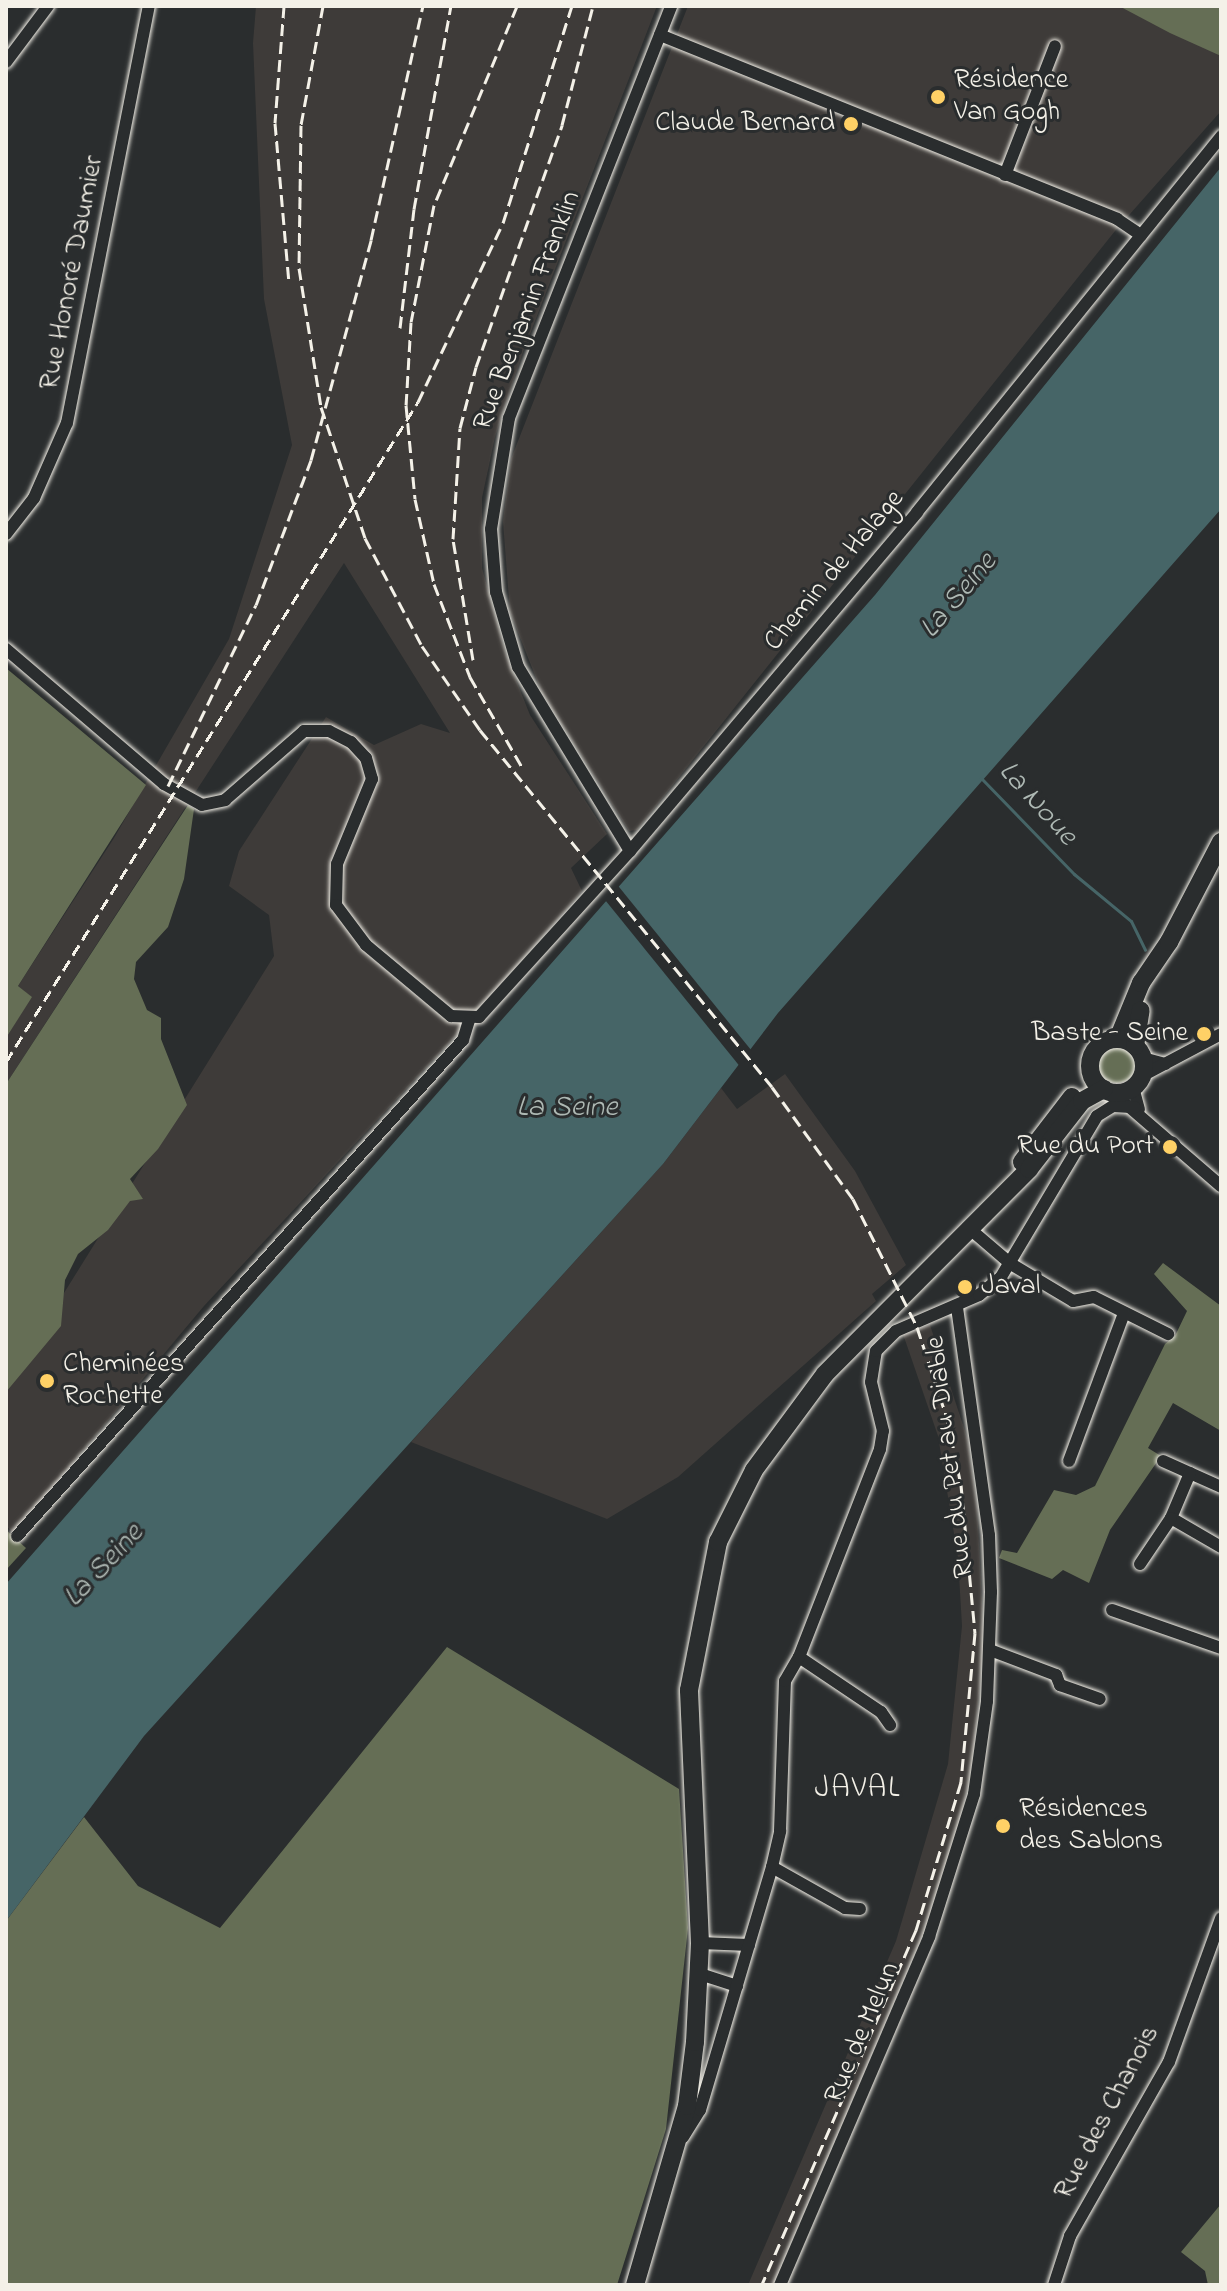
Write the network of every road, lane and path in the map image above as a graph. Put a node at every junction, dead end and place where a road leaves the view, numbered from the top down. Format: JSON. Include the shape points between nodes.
{"nodes":[{"id":1,"x":48,"y":6,"type":"edge"},
{"id":2,"x":149,"y":6,"type":"edge"},
{"id":3,"x":671,"y":6,"type":"edge"},
{"id":4,"x":660,"y":35,"type":"junction"},
{"id":5,"x":1055,"y":46,"type":"dead end"},
{"id":6,"x":6,"y":62,"type":"edge"},
{"id":7,"x":1221,"y":136,"type":"edge"},
{"id":8,"x":1005,"y":175,"type":"junction"},
{"id":9,"x":1141,"y":235,"type":"junction"},
{"id":10,"x":6,"y":534,"type":"edge"},
{"id":11,"x":6,"y":649,"type":"edge"},
{"id":12,"x":1221,"y":842,"type":"edge"},
{"id":13,"x":630,"y":851,"type":"junction"},
{"id":14,"x":1221,"y":857,"type":"edge"},
{"id":15,"x":469,"y":1020,"type":"junction"},
{"id":16,"x":1221,"y":1034,"type":"edge"},
{"id":17,"x":1134,"y":1061,"type":"junction"},
{"id":18,"x":1091,"y":1071,"type":"junction"},
{"id":19,"x":1108,"y":1091,"type":"junction"},
{"id":20,"x":1138,"y":1110,"type":"junction"},
{"id":21,"x":1221,"y":1186,"type":"edge"},
{"id":22,"x":1008,"y":1190,"type":"junction"},
{"id":23,"x":970,"y":1229,"type":"junction"},
{"id":24,"x":1011,"y":1264,"type":"junction"},
{"id":25,"x":957,"y":1306,"type":"junction"},
{"id":26,"x":1124,"y":1313,"type":"junction"},
{"id":27,"x":1168,"y":1334,"type":"dead end"},
{"id":28,"x":1069,"y":1461,"type":"dead end"},
{"id":29,"x":1163,"y":1461,"type":"dead end"},
{"id":30,"x":1190,"y":1473,"type":"junction"},
{"id":31,"x":1221,"y":1487,"type":"edge"},
{"id":32,"x":1171,"y":1518,"type":"junction"},
{"id":33,"x":17,"y":1536,"type":"dead end"},
{"id":34,"x":1221,"y":1547,"type":"edge"},
{"id":35,"x":1140,"y":1564,"type":"dead end"},
{"id":36,"x":1112,"y":1610,"type":"dead end"},
{"id":37,"x":1221,"y":1648,"type":"edge"},
{"id":38,"x":990,"y":1650,"type":"junction"},
{"id":39,"x":799,"y":1657,"type":"junction"},
{"id":40,"x":1100,"y":1699,"type":"dead end"},
{"id":41,"x":890,"y":1725,"type":"dead end"},
{"id":42,"x":974,"y":1794,"type":"joint"},
{"id":43,"x":772,"y":1867,"type":"junction"},
{"id":44,"x":860,"y":1909,"type":"dead end"},
{"id":45,"x":1221,"y":1918,"type":"edge"},
{"id":46,"x":700,"y":1943,"type":"junction"},
{"id":47,"x":749,"y":1945,"type":"junction"},
{"id":48,"x":700,"y":1974,"type":"junction"},
{"id":49,"x":737,"y":1986,"type":"junction"},
{"id":50,"x":676,"y":2150,"type":"junction"},
{"id":51,"x":785,"y":2283,"type":"edge"},
{"id":52,"x":635,"y":2285,"type":"edge"},
{"id":53,"x":1054,"y":2285,"type":"edge"}],
"edges":[{"from":1,"to":6,"type":"street"},
{"from":2,"to":10,"type":"street","name":"Rue Honoré Daumier","via":[[67,423],[34,498]]},
{"from":3,"to":4,"type":"street","name":"Rue Benjamin Franklin"},
{"from":4,"to":8,"type":"street"},
{"from":4,"to":13,"type":"street","name":"Rue Benjamin Franklin","via":[[509,418],[491,529],[496,592],[518,667]]},
{"from":5,"to":8,"type":"street"},
{"from":7,"to":9,"type":"street","name":"Chemin de Halage"},
{"from":8,"to":9,"type":"street","via":[[1117,219]]},
{"from":9,"to":13,"type":"street","name":"Chemin de Halage"},
{"from":11,"to":15,"type":"street","via":[[164,784],[202,805],[225,800],[304,731],[329,731],[351,742],[366,758],[372,779],[337,864],[336,905],[366,945],[451,1016]]},
{"from":12,"to":17,"type":"main road","via":[[1169,942],[1141,983]]},
{"from":13,"to":15,"type":"street","name":"Chemin de Halage","via":[[492,1006]]},
{"from":14,"to":17,"type":"main road","via":[[1181,942],[1146,997]]},
{"from":15,"to":33,"type":"street","via":[[463,1040]]},
{"from":16,"to":17,"type":"street","via":[[1165,1064]]},
{"from":17,"to":18,"type":"main road","via":[[1096,1048]]},
{"from":17,"to":19,"type":"main road"},
{"from":17,"to":20,"type":"street"},
{"from":18,"to":19,"type":"main road"},
{"from":18,"to":22,"type":"main road","via":[[1033,1146]]},
{"from":19,"to":20,"type":"street"},
{"from":19,"to":22,"type":"main road","via":[[1082,1101]]},
{"from":20,"to":21,"type":"street"},
{"from":20,"to":24,"type":"street","via":[[1113,1106],[1097,1116]]},
{"from":22,"to":23,"type":"main road"},
{"from":23,"to":24,"type":"street"},
{"from":23,"to":46,"type":"main road","via":[[825,1374],[754,1470],[718,1542],[689,1690]]},
{"from":24,"to":25,"type":"street","via":[[994,1284]]},
{"from":24,"to":26,"type":"street","via":[[1073,1301],[1094,1297]]},
{"from":25,"to":38,"type":"street","name":"Rue du Pet au Diable","via":[[989,1535]]},
{"from":25,"to":39,"type":"street","via":[[896,1331],[876,1351],[871,1382],[883,1431],[880,1449]]},
{"from":26,"to":27,"type":"street"},
{"from":26,"to":28,"type":"street"},
{"from":29,"to":30,"type":"street"},
{"from":30,"to":31,"type":"street"},
{"from":30,"to":32,"type":"street"},
{"from":32,"to":34,"type":"street"},
{"from":32,"to":35,"type":"street"},
{"from":36,"to":37,"type":"street"},
{"from":38,"to":40,"type":"street","via":[[1056,1675],[1060,1685]]},
{"from":38,"to":42,"type":"street","name":"Rue du Pet au Diable"},
{"from":39,"to":41,"type":"street","via":[[881,1712]]},
{"from":39,"to":43,"type":"street","via":[[784,1683],[780,1831]]},
{"from":42,"to":51,"type":"street","name":"Rue de Melun","via":[[929,1937]]},
{"from":43,"to":44,"type":"street","via":[[845,1908]]},
{"from":43,"to":47,"type":"street"},
{"from":45,"to":53,"type":"street","name":"Rue des Chanois","via":[[1169,2062],[1070,2236]]},
{"from":46,"to":47,"type":"street"},
{"from":46,"to":48,"type":"main road"},
{"from":47,"to":49,"type":"street"},
{"from":48,"to":49,"type":"street"},
{"from":48,"to":50,"type":"main road","via":[[687,2106]]},
{"from":49,"to":50,"type":"street","via":[[700,2110]]},
{"from":50,"to":52,"type":"main road"}]}
